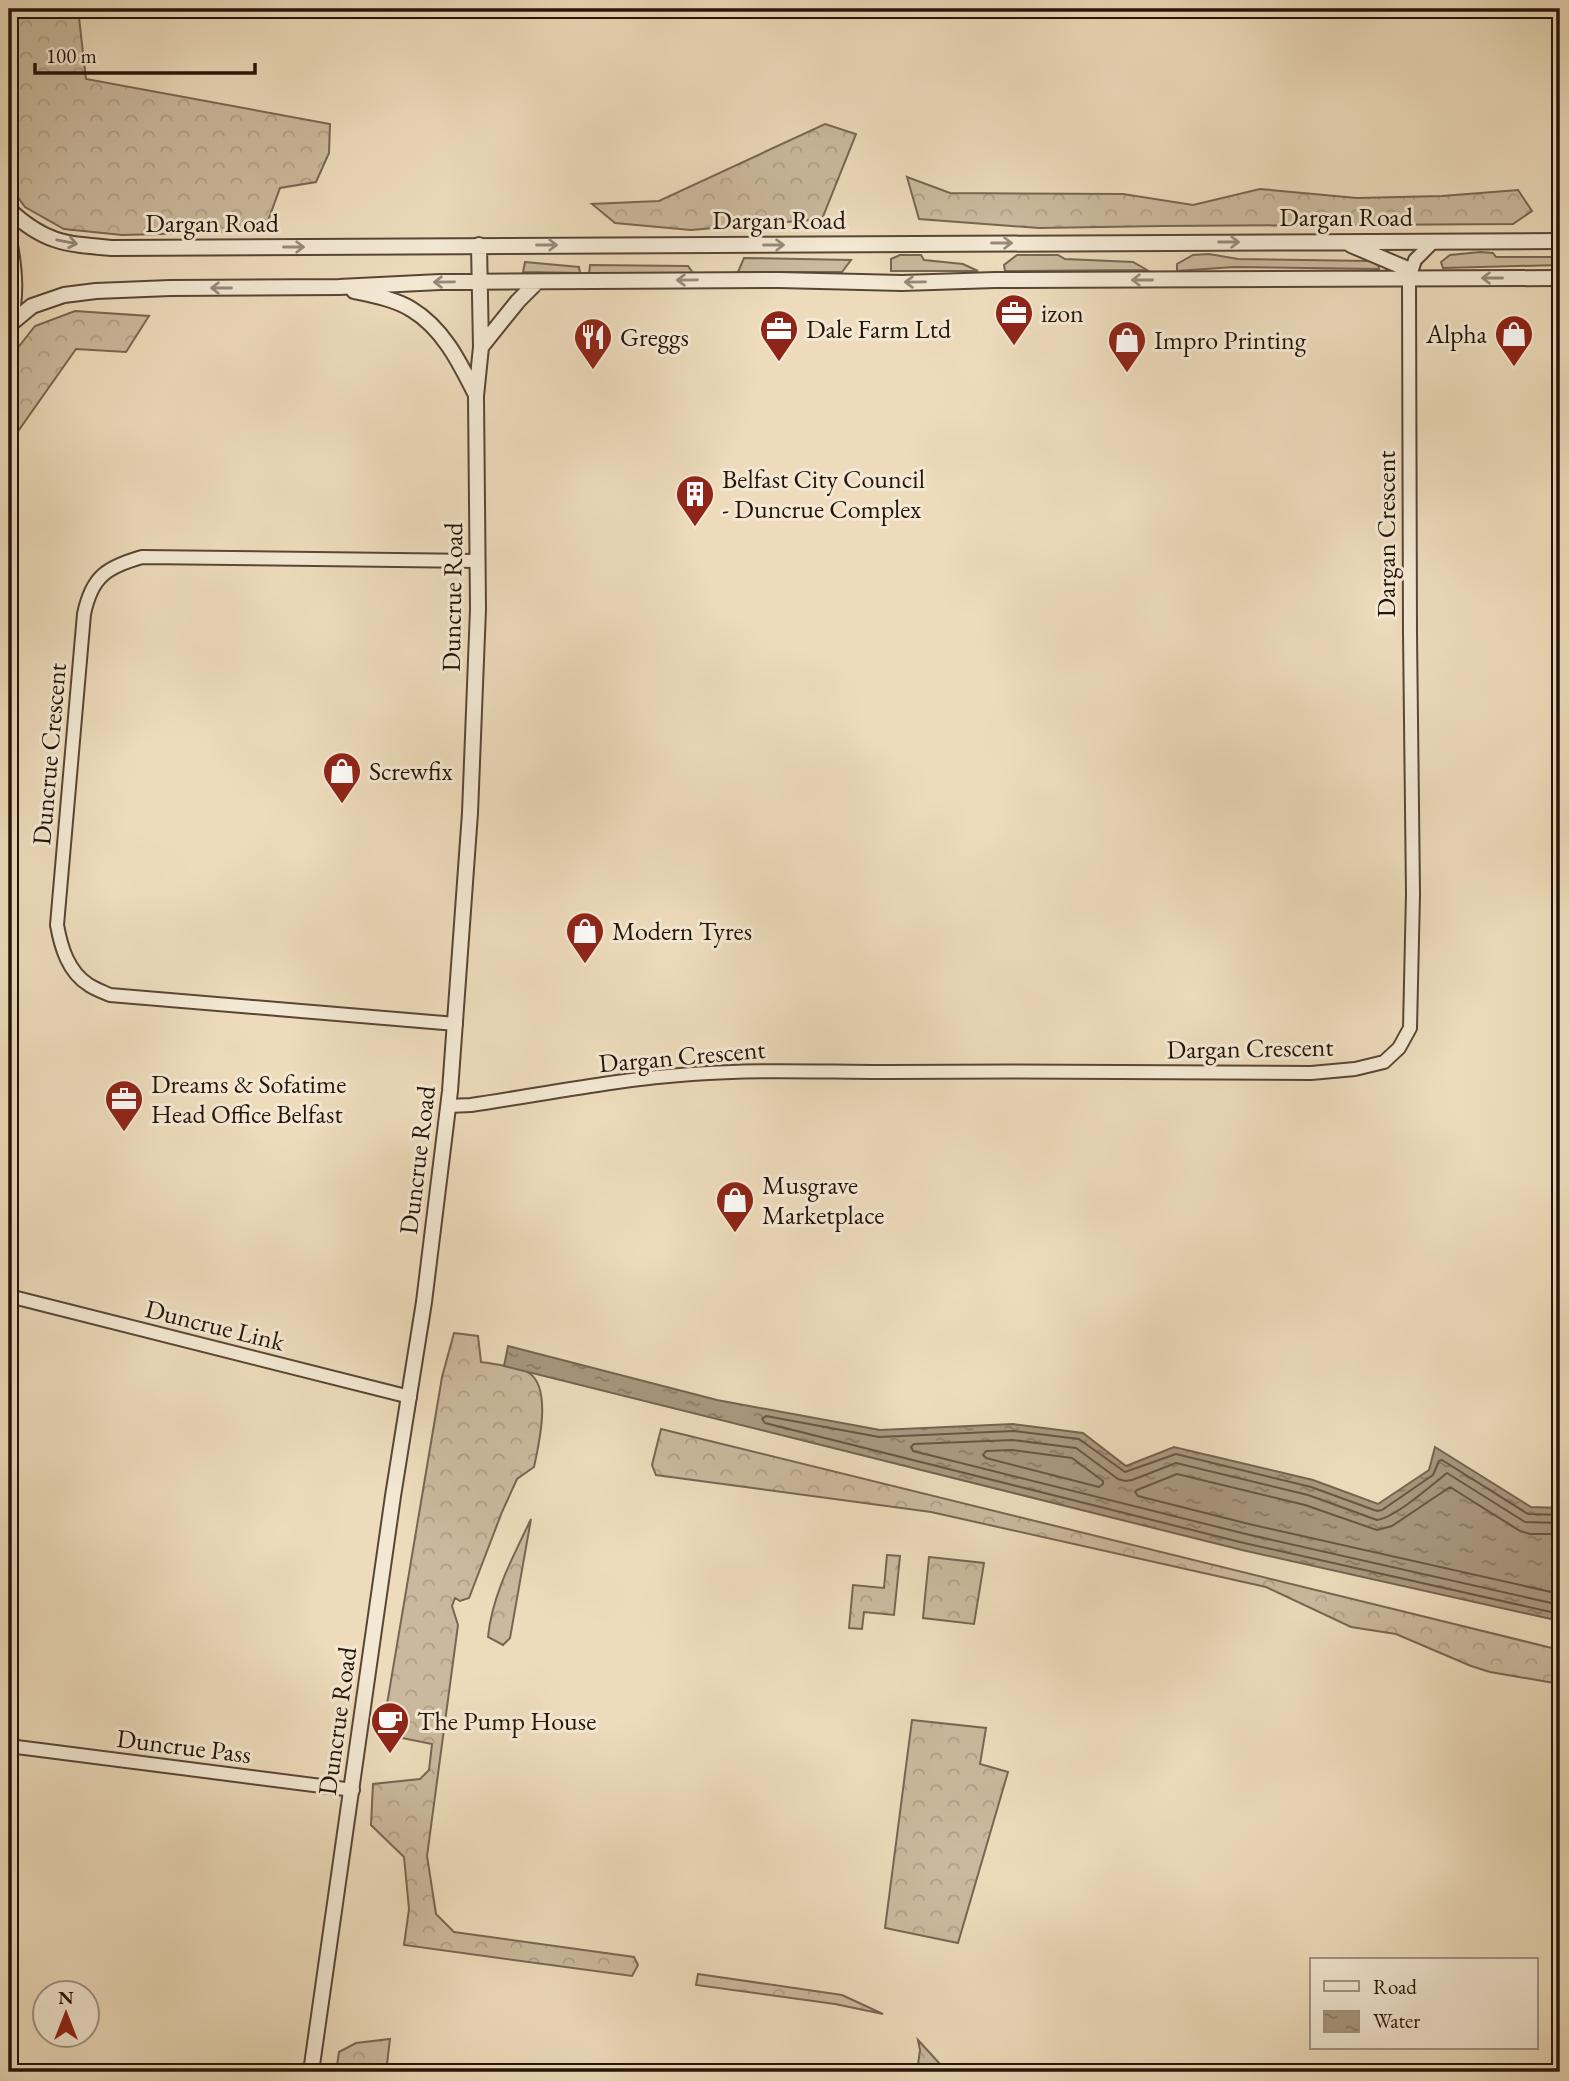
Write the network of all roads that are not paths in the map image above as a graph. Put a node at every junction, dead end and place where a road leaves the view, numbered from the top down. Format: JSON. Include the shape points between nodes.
{"nodes":[{"id":1,"x":9,"y":210,"type":"edge"},
{"id":2,"x":9,"y":240,"type":"edge"},
{"id":3,"x":1560,"y":241,"type":"edge"},
{"id":4,"x":1343,"y":242,"type":"junction"},
{"id":5,"x":1433,"y":242,"type":"junction"},
{"id":6,"x":479,"y":245,"type":"junction"},
{"id":7,"x":1410,"y":274,"type":"junction"},
{"id":8,"x":1560,"y":278,"type":"edge"},
{"id":9,"x":480,"y":282,"type":"junction"},
{"id":10,"x":537,"y":282,"type":"junction"},
{"id":11,"x":339,"y":287,"type":"junction"},
{"id":12,"x":9,"y":326,"type":"edge"},
{"id":13,"x":481,"y":347,"type":"junction"},
{"id":14,"x":476,"y":396,"type":"junction"},
{"id":15,"x":478,"y":561,"type":"junction"},
{"id":16,"x":456,"y":1024,"type":"junction"},
{"id":17,"x":448,"y":1106,"type":"junction"},
{"id":18,"x":9,"y":1296,"type":"edge"},
{"id":19,"x":410,"y":1397,"type":"junction"},
{"id":20,"x":9,"y":1746,"type":"edge"},
{"id":21,"x":353,"y":1790,"type":"junction"},
{"id":22,"x":311,"y":2072,"type":"edge"}],
"edges":[{"from":1,"to":6,"type":"street","name":"Dargan Road","one_way":true,"via":[[45,237],[112,248]]},
{"from":2,"to":12,"type":"street","via":[[16,294]]},
{"from":3,"to":5,"type":"street","name":"Dargan Road"},
{"from":4,"to":5,"type":"street","name":"Dargan Road"},
{"from":6,"to":4,"type":"street","name":"Dargan Road","one_way":true},
{"from":4,"to":7,"type":"street"},
{"from":5,"to":7,"type":"street","via":[[1415,260]]},
{"from":6,"to":9,"type":"street","name":"Duncrue Road"},
{"from":8,"to":7,"type":"street","one_way":true},
{"from":7,"to":10,"type":"street","one_way":true},
{"from":7,"to":17,"type":"street","name":"Dargan Crescent","via":[[1412,1008],[1410,1028],[1384,1062],[1311,1073],[749,1070],[650,1078]]},
{"from":9,"to":10,"type":"street"},
{"from":9,"to":11,"type":"street","one_way":true},
{"from":9,"to":13,"type":"street","name":"Duncrue Road"},
{"from":10,"to":13,"type":"street"},
{"from":11,"to":12,"type":"street","one_way":true,"via":[[96,291],[32,306]]},
{"from":11,"to":14,"type":"street","via":[[411,308],[451,347]]},
{"from":13,"to":14,"type":"street","name":"Duncrue Road"},
{"from":14,"to":15,"type":"street","name":"Duncrue Road"},
{"from":15,"to":16,"type":"street","name":"Duncrue Road","via":[[470,813]]},
{"from":15,"to":16,"type":"street","name":"Duncrue Crescent","via":[[142,557],[120,563],[99,577],[84,614],[57,925],[69,964],[87,985],[110,995]]},
{"from":16,"to":17,"type":"street","name":"Duncrue Road"},
{"from":17,"to":19,"type":"street","name":"Duncrue Road"},
{"from":18,"to":19,"type":"street","name":"Duncrue Link"},
{"from":19,"to":21,"type":"street","name":"Duncrue Road"},
{"from":20,"to":21,"type":"street","name":"Duncrue Pass"},
{"from":21,"to":22,"type":"street","name":"Duncrue Road"}]}
